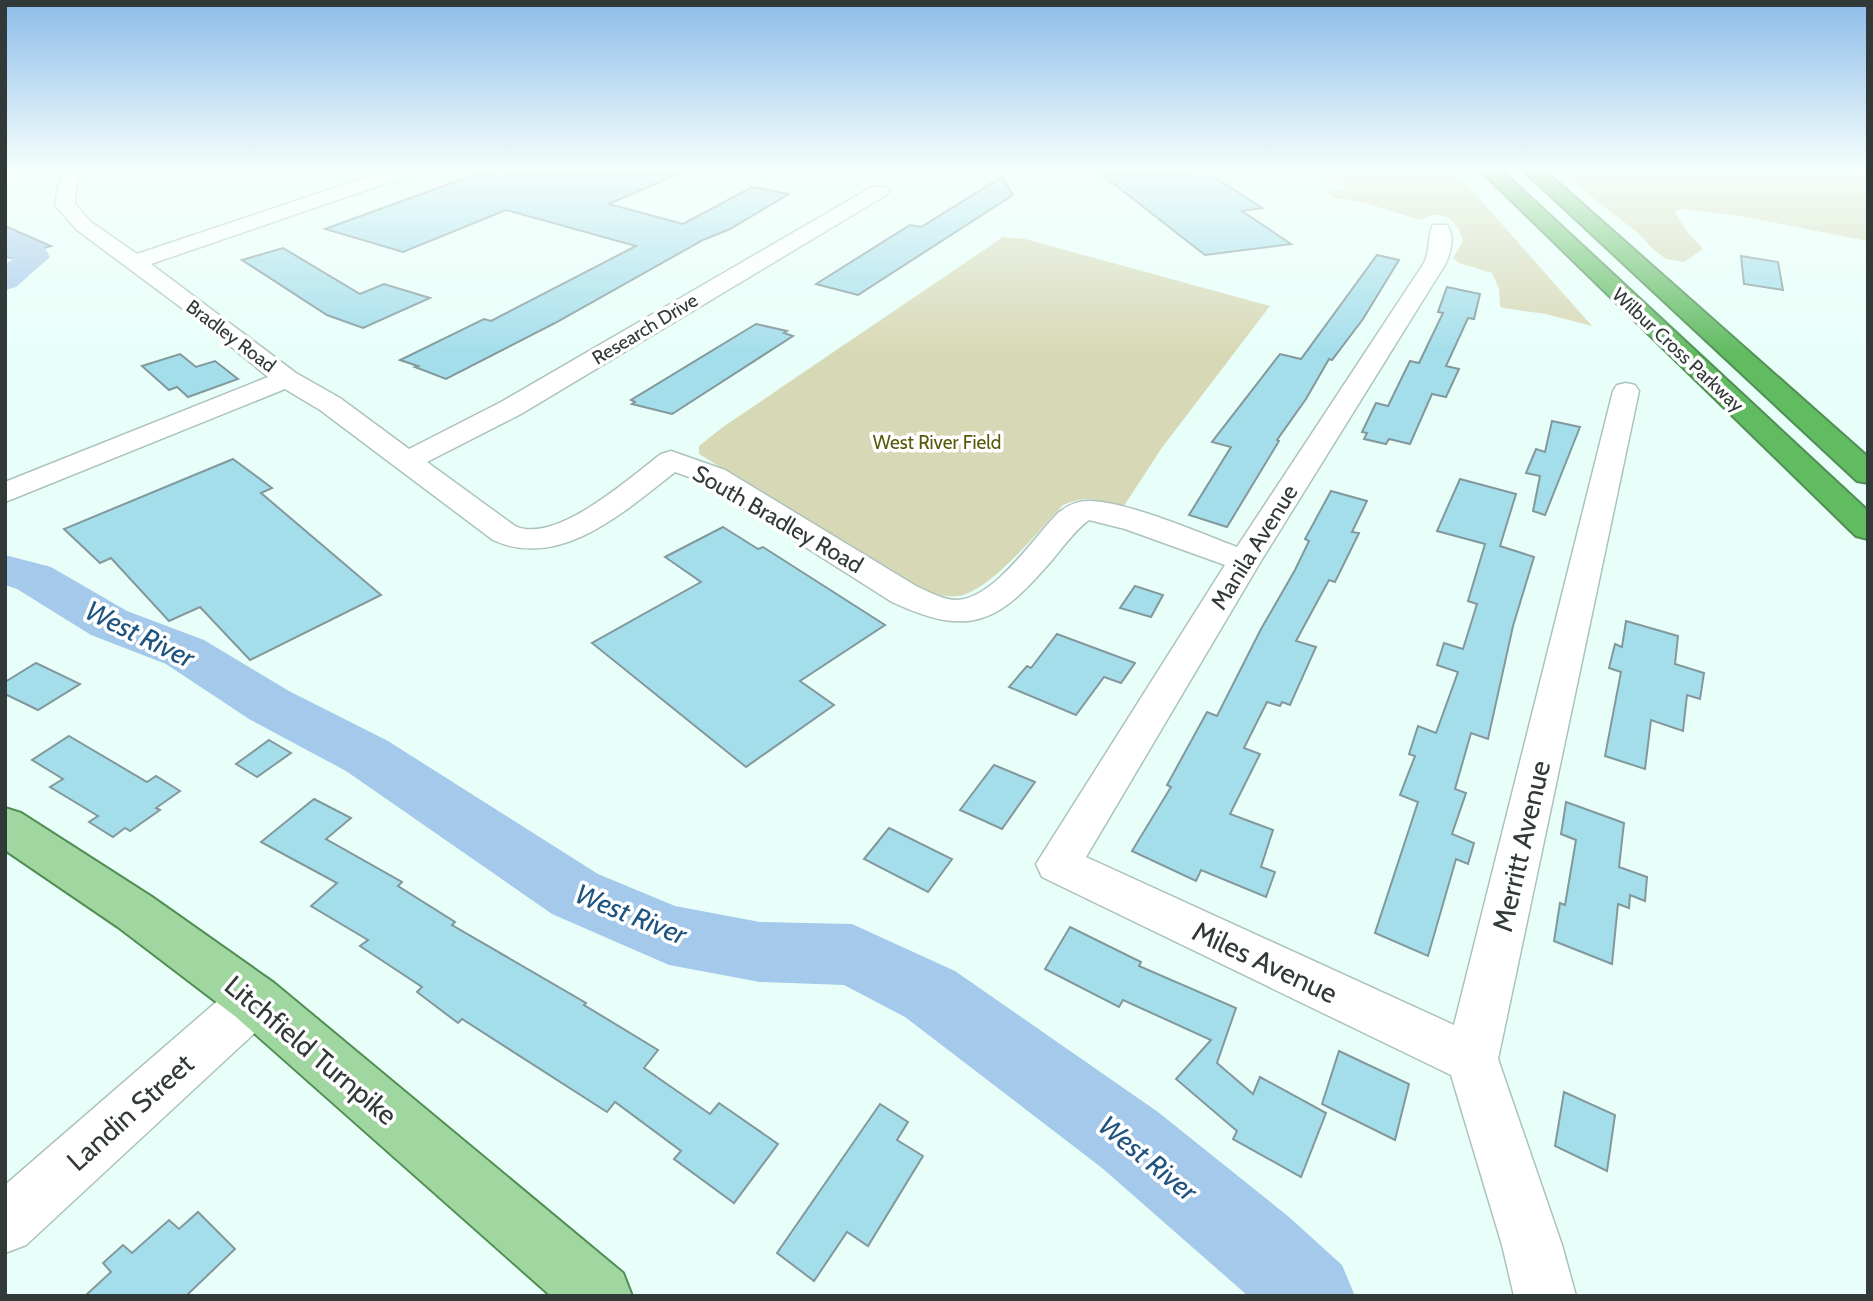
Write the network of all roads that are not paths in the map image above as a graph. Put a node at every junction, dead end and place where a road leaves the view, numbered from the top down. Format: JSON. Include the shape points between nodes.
{"nodes":[{"id":1,"x":91,"y":231,"type":"edge"},
{"id":2,"x":228,"y":231,"type":"edge"},
{"id":3,"x":812,"y":231,"type":"edge"},
{"id":4,"x":1440,"y":231,"type":"edge"},
{"id":5,"x":1553,"y":231,"type":"edge"},
{"id":6,"x":1599,"y":231,"type":"edge"},
{"id":7,"x":136,"y":262,"type":"junction"},
{"id":8,"x":287,"y":379,"type":"junction"},
{"id":9,"x":1626,"y":391,"type":"dead end"},
{"id":10,"x":407,"y":461,"type":"junction"},
{"id":11,"x":1868,"y":474,"type":"edge"},
{"id":12,"x":5,"y":493,"type":"edge"},
{"id":13,"x":1868,"y":529,"type":"edge"},
{"id":14,"x":1244,"y":561,"type":"junction"},
{"id":15,"x":5,"y":827,"type":"edge"},
{"id":16,"x":1058,"y":864,"type":"joint"},
{"id":17,"x":255,"y":1000,"type":"junction"},
{"id":18,"x":1472,"y":1059,"type":"junction"},
{"id":19,"x":5,"y":1224,"type":"edge"},
{"id":20,"x":600,"y":1296,"type":"edge"},
{"id":21,"x":1545,"y":1296,"type":"edge"}],
"edges":[{"from":1,"to":7,"type":"street","name":"Bradley Road"},
{"from":2,"to":7,"type":"street"},
{"from":3,"to":10,"type":"street","name":"Research Drive","via":[[511,408]]},
{"from":4,"to":14,"type":"street","name":"Manila Avenue","via":[[1441,250],[1435,263]]},
{"from":5,"to":13,"type":"highway","name":"Wilbur Cross Parkway"},
{"from":6,"to":11,"type":"highway","name":"Wilbur Cross Parkway"},
{"from":7,"to":8,"type":"street","name":"Bradley Road"},
{"from":8,"to":10,"type":"street","name":"South Bradley Road","via":[[330,404]]},
{"from":8,"to":12,"type":"street","name":"Bradley Road"},
{"from":9,"to":18,"type":"street","name":"Merritt Avenue"},
{"from":10,"to":14,"type":"street","name":"South Bradley Road","via":[[504,533],[537,540],[584,521],[671,460],[714,476],[904,594],[951,613],[986,605],[1076,514],[1086,510]]},
{"from":14,"to":16,"type":"street","name":"Manila Avenue"},
{"from":15,"to":17,"type":"main road","name":"Litchfield Turnpike","via":[[135,912]]},
{"from":16,"to":18,"type":"street","name":"Miles Avenue"},
{"from":17,"to":19,"type":"street","name":"Landin Street"},
{"from":17,"to":20,"type":"main road","name":"Litchfield Turnpike"},
{"from":18,"to":21,"type":"street"}]}
